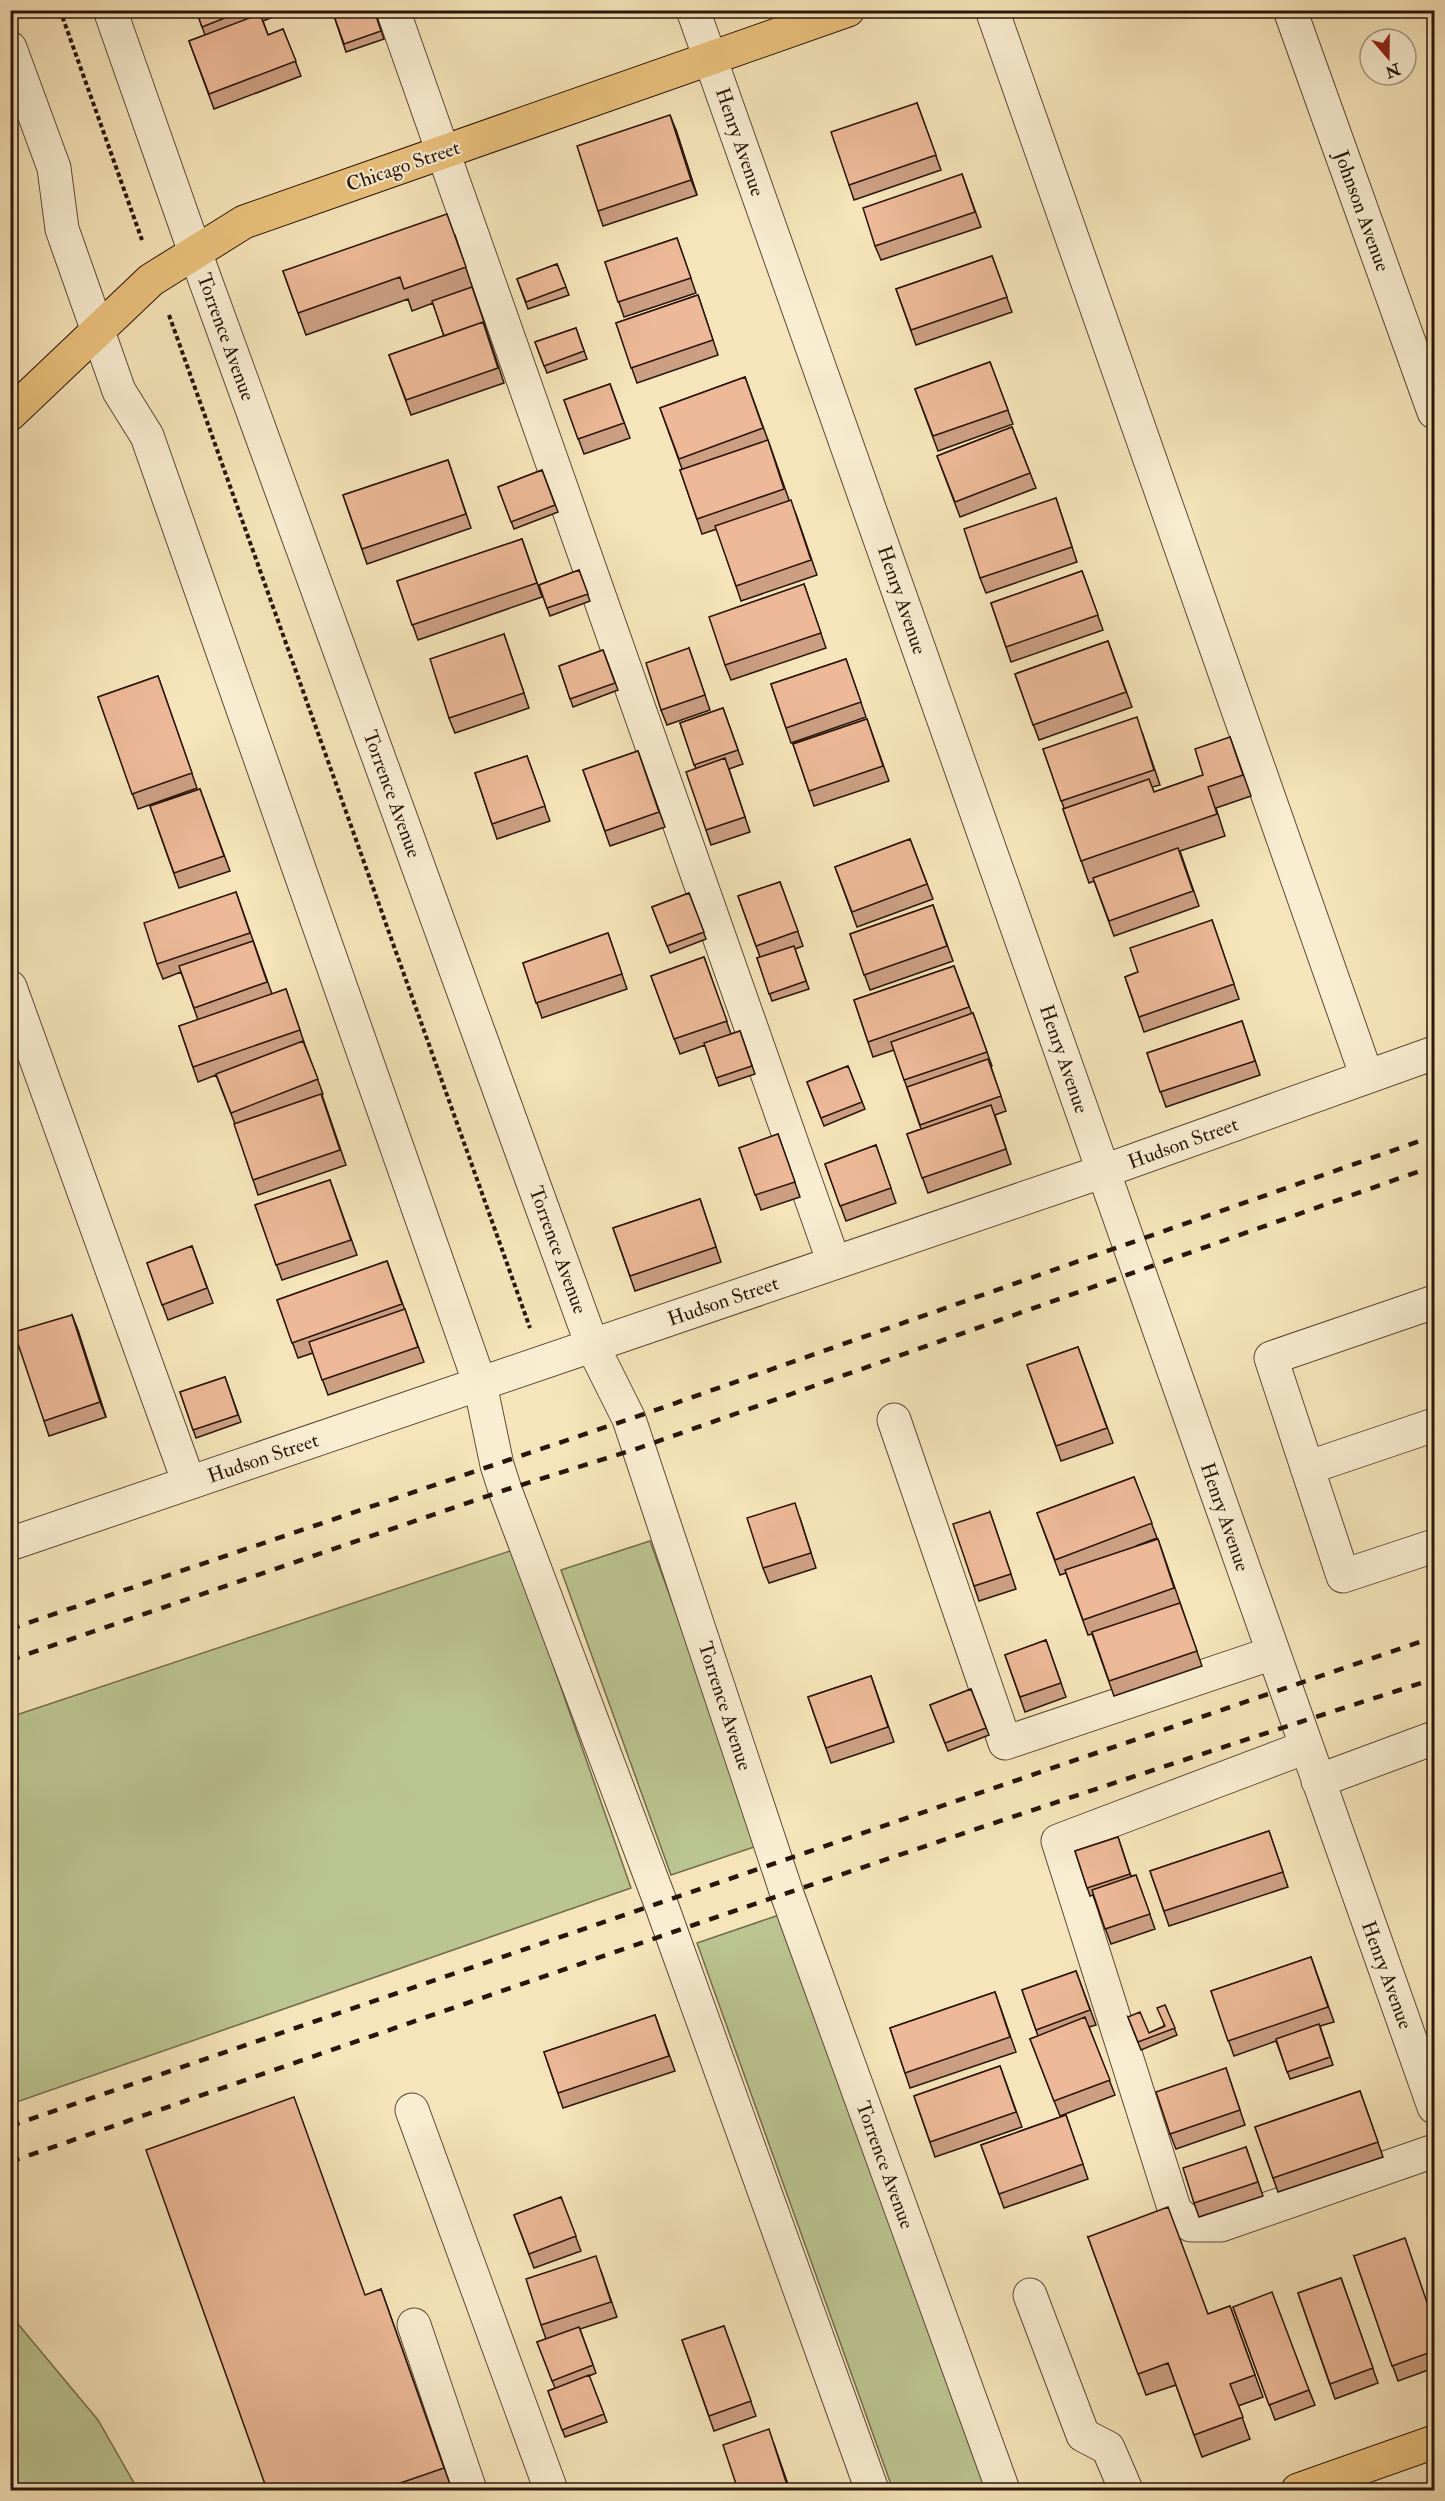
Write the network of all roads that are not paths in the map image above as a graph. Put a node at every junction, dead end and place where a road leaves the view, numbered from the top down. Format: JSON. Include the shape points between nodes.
{"nodes":[{"id":1,"x":110,"y":10,"type":"edge"},
{"id":2,"x":393,"y":10,"type":"edge"},
{"id":3,"x":693,"y":10,"type":"edge"},
{"id":4,"x":848,"y":10,"type":"edge"},
{"id":5,"x":992,"y":10,"type":"edge"},
{"id":6,"x":1290,"y":10,"type":"edge"},
{"id":7,"x":10,"y":48,"type":"edge"},
{"id":8,"x":710,"y":59,"type":"junction"},
{"id":9,"x":443,"y":153,"type":"junction"},
{"id":10,"x":195,"y":252,"type":"junction"},
{"id":11,"x":98,"y":332,"type":"junction"},
{"id":12,"x":1434,"y":412,"type":"edge"},
{"id":13,"x":10,"y":414,"type":"edge"},
{"id":14,"x":10,"y":987,"type":"edge"},
{"id":15,"x":1434,"y":1053,"type":"edge"},
{"id":16,"x":1367,"y":1077,"type":"junction"},
{"id":17,"x":1104,"y":1171,"type":"junction"},
{"id":18,"x":834,"y":1263,"type":"junction"},
{"id":19,"x":1434,"y":1302,"type":"edge"},
{"id":20,"x":592,"y":1345,"type":"junction"},
{"id":21,"x":480,"y":1384,"type":"junction"},
{"id":22,"x":894,"y":1420,"type":"dead end"},
{"id":23,"x":1434,"y":1425,"type":"edge"},
{"id":24,"x":1307,"y":1468,"type":"junction"},
{"id":25,"x":189,"y":1483,"type":"junction"},
{"id":26,"x":10,"y":1544,"type":"edge"},
{"id":27,"x":1434,"y":1546,"type":"edge"},
{"id":28,"x":1273,"y":1653,"type":"junction"},
{"id":29,"x":1434,"y":1738,"type":"edge"},
{"id":30,"x":1306,"y":1747,"type":"junction"},
{"id":31,"x":1318,"y":1781,"type":"junction"},
{"id":32,"x":1434,"y":2107,"type":"edge"},
{"id":33,"x":412,"y":2110,"type":"dead end"},
{"id":34,"x":1434,"y":2151,"type":"edge"},
{"id":35,"x":1030,"y":2295,"type":"dead end"},
{"id":36,"x":414,"y":2325,"type":"dead end"},
{"id":37,"x":1434,"y":2442,"type":"edge"},
{"id":38,"x":470,"y":2490,"type":"edge"},
{"id":39,"x":551,"y":2490,"type":"edge"},
{"id":40,"x":872,"y":2490,"type":"edge"},
{"id":41,"x":1003,"y":2490,"type":"edge"},
{"id":42,"x":1126,"y":2490,"type":"edge"},
{"id":43,"x":1298,"y":2490,"type":"edge"}],
"edges":[{"from":1,"to":10,"type":"street","name":"Torrence Avenue"},
{"from":2,"to":9,"type":"street"},
{"from":3,"to":8,"type":"street","name":"Henry Avenue"},
{"from":4,"to":8,"type":"main road","name":"Chicago Street"},
{"from":5,"to":16,"type":"street"},
{"from":6,"to":12,"type":"street","name":"Johnson Avenue"},
{"from":7,"to":11,"type":"street","via":[[54,168],[62,229]]},
{"from":8,"to":9,"type":"main road","name":"Chicago Street"},
{"from":8,"to":17,"type":"street","name":"Henry Avenue"},
{"from":9,"to":10,"type":"main road","name":"Chicago Street","via":[[244,222]]},
{"from":9,"to":18,"type":"street"},
{"from":10,"to":11,"type":"main road","name":"Chicago Street","via":[[151,280]]},
{"from":10,"to":20,"type":"street","name":"Torrence Avenue"},
{"from":11,"to":13,"type":"main road","name":"Chicago Street"},
{"from":11,"to":21,"type":"street","via":[[119,391],[147,436]]},
{"from":14,"to":25,"type":"street"},
{"from":15,"to":16,"type":"street","name":"Hudson Street"},
{"from":16,"to":17,"type":"street","name":"Hudson Street"},
{"from":17,"to":18,"type":"street","name":"Hudson Street"},
{"from":17,"to":28,"type":"street","name":"Henry Avenue"},
{"from":18,"to":20,"type":"street","name":"Hudson Street"},
{"from":19,"to":24,"type":"street","via":[[1272,1358]]},
{"from":20,"to":21,"type":"street","name":"Hudson Street"},
{"from":20,"to":41,"type":"street","name":"Torrence Avenue","via":[[629,1419],[787,1894]]},
{"from":21,"to":25,"type":"street","name":"Hudson Street"},
{"from":21,"to":40,"type":"street","via":[[502,1482],[661,1904]]},
{"from":22,"to":28,"type":"street","via":[[1005,1743]]},
{"from":23,"to":24,"type":"street"},
{"from":24,"to":27,"type":"street","via":[[1343,1576]]},
{"from":25,"to":26,"type":"street","name":"Hudson Street"},
{"from":28,"to":30,"type":"street","name":"Henry Avenue"},
{"from":29,"to":31,"type":"street"},
{"from":30,"to":31,"type":"street","name":"Henry Avenue"},
{"from":30,"to":34,"type":"street","via":[[1058,1841],[1175,2211],[1191,2225],[1221,2225]]},
{"from":31,"to":32,"type":"street","name":"Henry Avenue"},
{"from":33,"to":39,"type":"street"},
{"from":35,"to":42,"type":"street","via":[[1083,2435],[1108,2448]]},
{"from":36,"to":38,"type":"street"},
{"from":37,"to":43,"type":"main road"}]}
